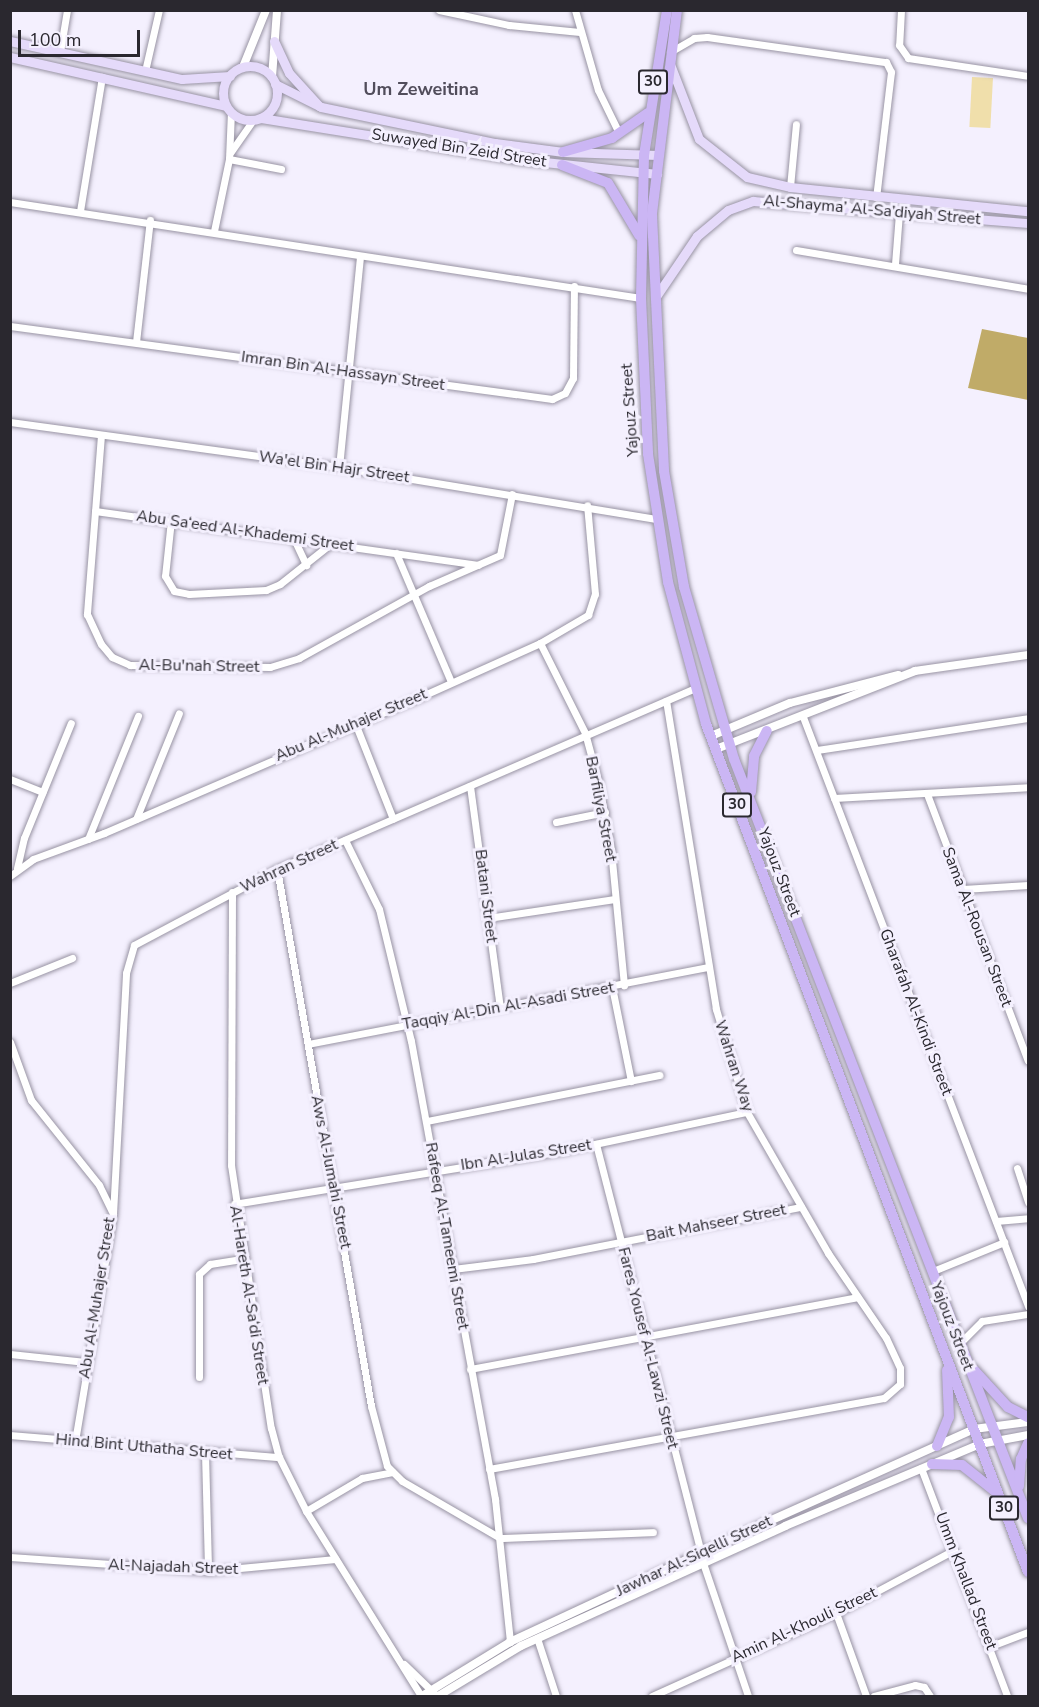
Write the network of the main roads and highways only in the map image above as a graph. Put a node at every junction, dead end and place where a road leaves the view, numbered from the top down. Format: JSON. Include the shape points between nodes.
{"nodes":[{"id":1,"x":667,"y":10,"type":"edge"},
{"id":2,"x":677,"y":10,"type":"edge"},
{"id":3,"x":10,"y":41,"type":"edge"},
{"id":4,"x":274,"y":41,"type":"road end"},
{"id":5,"x":10,"y":57,"type":"edge"},
{"id":6,"x":669,"y":57,"type":"junction"},
{"id":7,"x":230,"y":76,"type":"junction"},
{"id":8,"x":274,"y":81,"type":"junction"},
{"id":9,"x":321,"y":107,"type":"junction"},
{"id":10,"x":229,"y":109,"type":"junction"},
{"id":11,"x":648,"y":113,"type":"junction"},
{"id":12,"x":257,"y":119,"type":"junction"},
{"id":13,"x":563,"y":152,"type":"junction"},
{"id":14,"x":644,"y":155,"type":"junction"},
{"id":15,"x":658,"y":155,"type":"junction"},
{"id":16,"x":562,"y":165,"type":"junction"},
{"id":17,"x":642,"y":173,"type":"junction"},
{"id":18,"x":657,"y":174,"type":"junction"},
{"id":19,"x":764,"y":184,"type":"junction"},
{"id":20,"x":764,"y":201,"type":"junction"},
{"id":21,"x":1029,"y":211,"type":"edge"},
{"id":22,"x":1029,"y":223,"type":"edge"},
{"id":23,"x":641,"y":238,"type":"junction"},
{"id":24,"x":653,"y":300,"type":"junction"},
{"id":25,"x":767,"y":731,"type":"road end"},
{"id":26,"x":751,"y":796,"type":"junction"},
{"id":27,"x":943,"y":1346,"type":"junction"},
{"id":28,"x":966,"y":1361,"type":"junction"},
{"id":29,"x":1029,"y":1417,"type":"edge"},
{"id":30,"x":1029,"y":1443,"type":"edge"},
{"id":31,"x":937,"y":1446,"type":"road end"},
{"id":32,"x":926,"y":1466,"type":"road end"},
{"id":33,"x":1000,"y":1495,"type":"junction"},
{"id":34,"x":1022,"y":1501,"type":"junction"},
{"id":35,"x":1029,"y":1518,"type":"edge"},
{"id":36,"x":1029,"y":1572,"type":"edge"}],
"edges":[{"from":1,"to":11,"type":"main road","name":"Yajouz Street","number":"30"},
{"from":2,"to":6,"type":"main road","name":"Yajouz Street","number":"30"},
{"from":3,"to":7,"type":"main road","via":[[193,80]]},
{"from":4,"to":9,"type":"main road","via":[[289,73]]},
{"from":5,"to":10,"type":"main road"},
{"from":6,"to":15,"type":"main road","name":"Yajouz Street","number":"30"},
{"from":6,"to":19,"type":"main road","name":"Al-Shayma’ Al-Sa’diyah Street","via":[[699,139],[735,171]]},
{"from":7,"to":8,"type":"main road","via":[[243,67],[259,68]]},
{"from":7,"to":10,"type":"main road","via":[[224,90]]},
{"from":8,"to":9,"type":"main road","name":"Suwayed Bin Zeid Street"},
{"from":8,"to":12,"type":"main road","via":[[276,100]]},
{"from":9,"to":13,"type":"main road","name":"Suwayed Bin Zeid Street","via":[[495,143]]},
{"from":10,"to":12,"type":"main road"},
{"from":11,"to":13,"type":"main road","via":[[619,134]]},
{"from":11,"to":14,"type":"main road","name":"Yajouz Street","number":"30"},
{"from":12,"to":16,"type":"main road","name":"Suwayed Bin Zeid Street"},
{"from":13,"to":14,"type":"main road","name":"Suwayed Bin Zeid Street"},
{"from":14,"to":15,"type":"main road","name":"Suwayed Bin Zeid Street"},
{"from":14,"to":17,"type":"main road","name":"Yajouz Street","number":"30"},
{"from":15,"to":18,"type":"main road","name":"Yajouz Street","number":"30"},
{"from":16,"to":17,"type":"main road","name":"Suwayed Bin Zeid Street"},
{"from":16,"to":23,"type":"main road","via":[[608,183]]},
{"from":17,"to":18,"type":"main road","name":"Suwayed Bin Zeid Street"},
{"from":17,"to":23,"type":"main road","name":"Yajouz Street","number":"30"},
{"from":18,"to":24,"type":"main road","name":"Yajouz Street","number":"30","via":[[652,215]]},
{"from":19,"to":20,"type":"main road"},
{"from":19,"to":21,"type":"main road","name":"Al-Shayma’ Al-Sa’diyah Street"},
{"from":20,"to":22,"type":"main road","name":"Al-Shayma’ Al-Sa’diyah Street"},
{"from":20,"to":24,"type":"main road","name":"Al-Shayma’ Al-Sa’diyah Street","via":[[741,204],[709,224],[687,246]]},
{"from":23,"to":27,"type":"main road","name":"Yajouz Street","number":"30","via":[[643,402],[656,519],[696,688]]},
{"from":24,"to":26,"type":"main road","name":"Yajouz Street","number":"30","via":[[674,543],[724,731]]},
{"from":25,"to":26,"type":"main road","via":[[754,756]]},
{"from":26,"to":28,"type":"main road","name":"Yajouz Street","number":"30"},
{"from":27,"to":31,"type":"main road","via":[[950,1402]]},
{"from":27,"to":33,"type":"main road","name":"Yajouz Street","number":"30"},
{"from":28,"to":29,"type":"main road","via":[[995,1396]]},
{"from":28,"to":34,"type":"main road","name":"Yajouz Street","number":"30"},
{"from":30,"to":34,"type":"main road","via":[[1019,1468]]},
{"from":32,"to":33,"type":"main road","via":[[967,1467]]},
{"from":33,"to":36,"type":"main road","name":"Yajouz Street","number":"30"},
{"from":34,"to":35,"type":"main road","name":"Yajouz Street","number":"30"}]}
